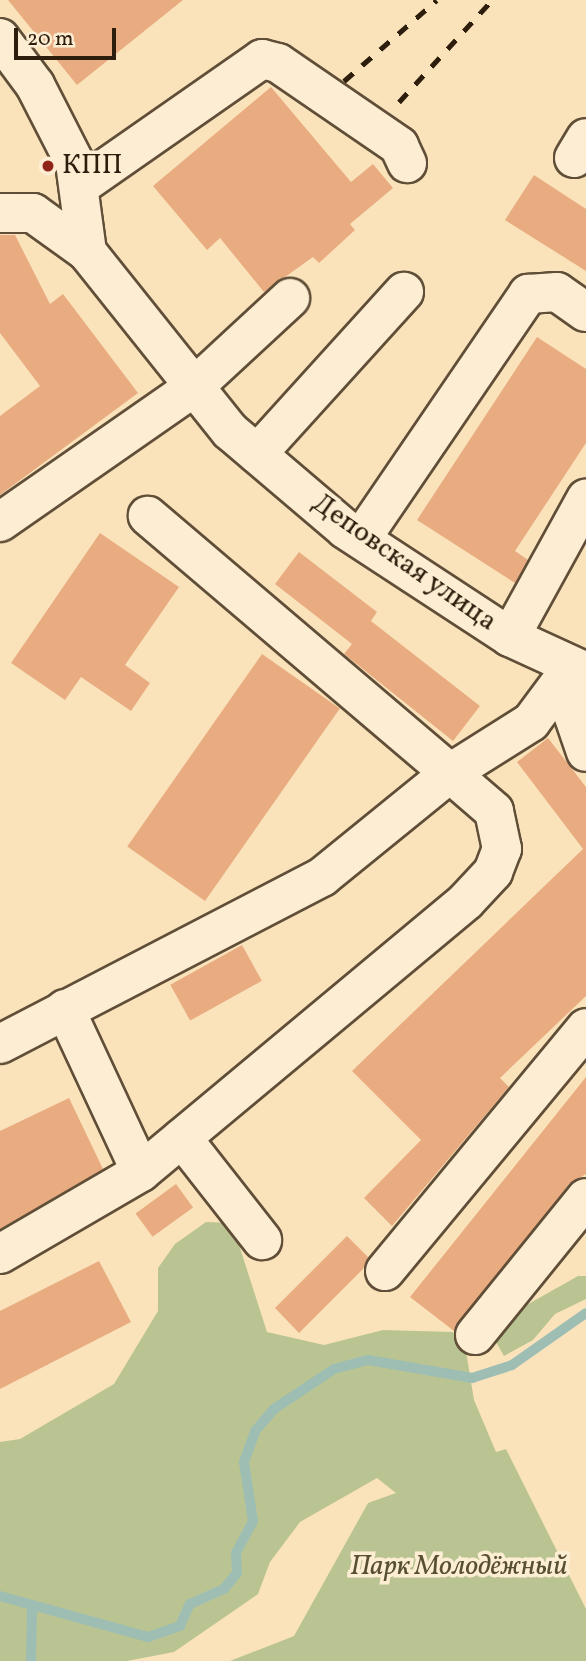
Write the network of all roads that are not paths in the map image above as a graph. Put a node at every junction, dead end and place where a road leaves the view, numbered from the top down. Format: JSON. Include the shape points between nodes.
{"nodes":[{"id":1,"x":0,"y":38,"type":"edge"},
{"id":2,"x":407,"y":163,"type":"dead end"},
{"id":3,"x":80,"y":186,"type":"junction"},
{"id":4,"x":0,"y":213,"type":"edge"},
{"id":5,"x":88,"y":251,"type":"junction"},
{"id":6,"x":404,"y":292,"type":"dead end"},
{"id":7,"x":290,"y":298,"type":"dead end"},
{"id":8,"x":586,"y":312,"type":"edge"},
{"id":9,"x":194,"y":387,"type":"junction"},
{"id":10,"x":257,"y":454,"type":"junction"},
{"id":11,"x":586,"y":499,"type":"edge"},
{"id":12,"x":148,"y":516,"type":"dead end"},
{"id":13,"x":0,"y":522,"type":"edge"},
{"id":14,"x":361,"y":539,"type":"junction"},
{"id":15,"x":510,"y":637,"type":"junction"},
{"id":16,"x":581,"y":673,"type":"edge"},
{"id":17,"x":586,"y":752,"type":"edge"},
{"id":18,"x":450,"y":773,"type":"junction"},
{"id":19,"x":65,"y":1009,"type":"junction"},
{"id":20,"x":586,"y":1028,"type":"edge"},
{"id":21,"x":0,"y":1044,"type":"edge"},
{"id":22,"x":182,"y":1139,"type":"junction"},
{"id":23,"x":141,"y":1172,"type":"junction"},
{"id":24,"x":586,"y":1198,"type":"edge"},
{"id":25,"x":261,"y":1240,"type":"dead end"},
{"id":26,"x":0,"y":1254,"type":"edge"},
{"id":27,"x":385,"y":1271,"type":"dead end"},
{"id":28,"x":475,"y":1335,"type":"dead end"}],
"edges":[{"from":1,"to":3,"type":"street","via":[[56,121]]},
{"from":2,"to":3,"type":"street","via":[[399,146],[262,59]]},
{"from":3,"to":5,"type":"street"},
{"from":4,"to":5,"type":"street","name":"Деповская улица","via":[[33,213]]},
{"from":5,"to":9,"type":"street","name":"Деповская улица"},
{"from":6,"to":10,"type":"street"},
{"from":7,"to":9,"type":"street"},
{"from":8,"to":14,"type":"street","via":[[557,292],[528,294]]},
{"from":9,"to":10,"type":"street","name":"Деповская улица"},
{"from":9,"to":13,"type":"street"},
{"from":10,"to":14,"type":"street","name":"Деповская улица"},
{"from":11,"to":15,"type":"street"},
{"from":12,"to":18,"type":"street"},
{"from":14,"to":15,"type":"street","name":"Деповская улица"},
{"from":15,"to":16,"type":"street","name":"Деповская улица"},
{"from":16,"to":17,"type":"street","via":[[573,714]]},
{"from":16,"to":18,"type":"street","via":[[531,722]]},
{"from":18,"to":19,"type":"street","via":[[322,877]]},
{"from":18,"to":22,"type":"street","via":[[494,811],[502,849],[493,872]]},
{"from":19,"to":21,"type":"street"},
{"from":19,"to":23,"type":"street"},
{"from":20,"to":27,"type":"street"},
{"from":22,"to":23,"type":"street"},
{"from":22,"to":25,"type":"street"},
{"from":23,"to":26,"type":"street"},
{"from":24,"to":28,"type":"street"}]}
